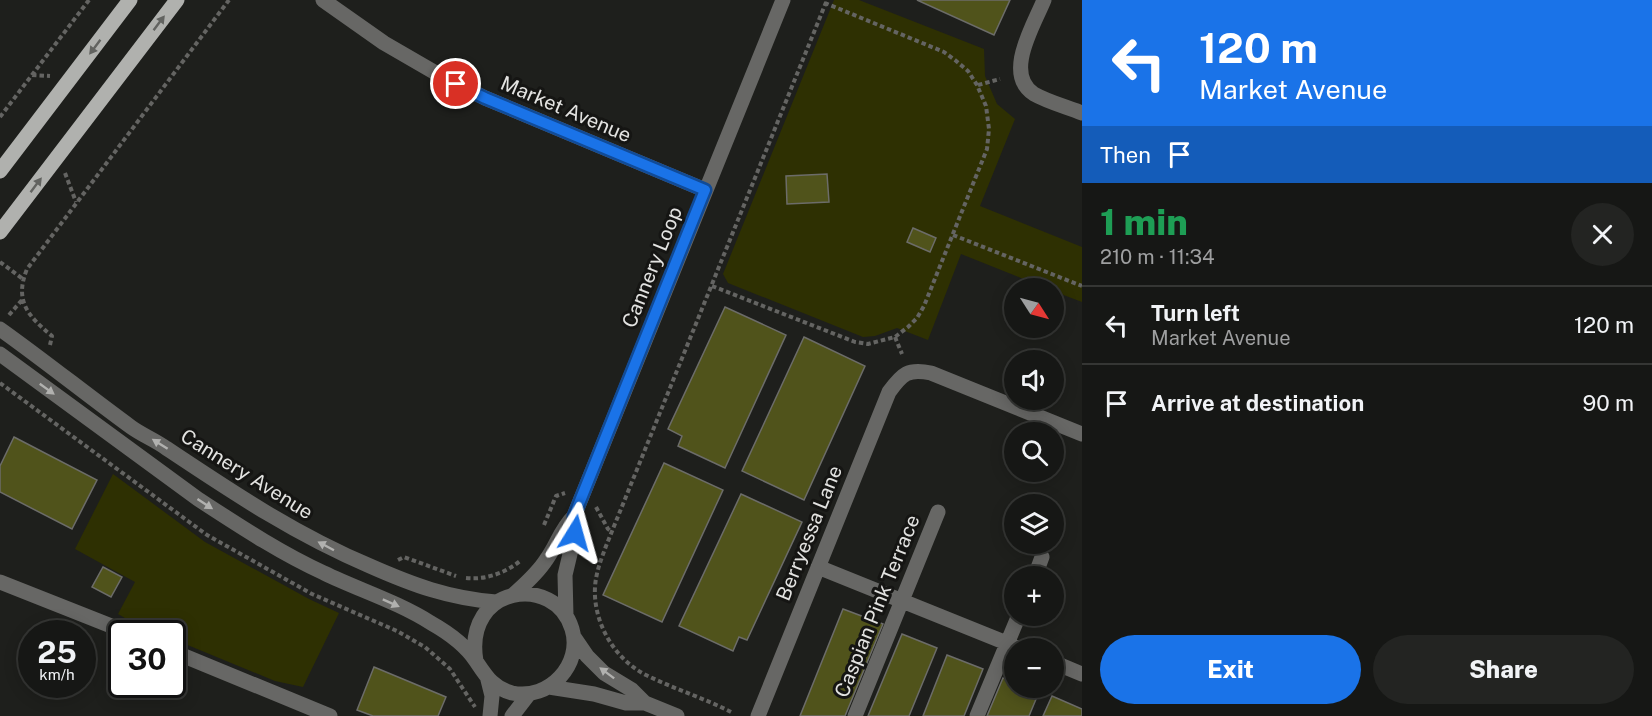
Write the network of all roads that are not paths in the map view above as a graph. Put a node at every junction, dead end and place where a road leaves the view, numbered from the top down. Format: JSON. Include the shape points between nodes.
{"nodes":[{"id":1,"x":130,"y":0,"type":"edge"},
{"id":2,"x":177,"y":0,"type":"edge"},
{"id":3,"x":323,"y":0,"type":"edge"},
{"id":4,"x":783,"y":0,"type":"edge"},
{"id":5,"x":1044,"y":0,"type":"edge"},
{"id":6,"x":1082,"y":114,"type":"edge"},
{"id":7,"x":0,"y":171,"type":"edge"},
{"id":8,"x":705,"y":190,"type":"junction"},
{"id":9,"x":0,"y":232,"type":"edge"},
{"id":10,"x":0,"y":330,"type":"edge"},
{"id":11,"x":0,"y":354,"type":"edge"},
{"id":12,"x":1082,"y":434,"type":"edge"},
{"id":13,"x":938,"y":512,"type":"dead end"},
{"id":14,"x":574,"y":516,"type":"junction"},
{"id":15,"x":1042,"y":557,"type":"dead end"},
{"id":16,"x":1039,"y":566,"type":"edge"},
{"id":17,"x":818,"y":567,"type":"junction"},
{"id":18,"x":0,"y":582,"type":"edge"},
{"id":19,"x":513,"y":595,"type":"junction"},
{"id":20,"x":902,"y":601,"type":"junction"},
{"id":21,"x":496,"y":602,"type":"junction"},
{"id":22,"x":566,"y":616,"type":"junction"},
{"id":23,"x":108,"y":625,"type":"edge"},
{"id":24,"x":574,"y":637,"type":"junction"},
{"id":25,"x":1004,"y":642,"type":"edge"},
{"id":26,"x":186,"y":657,"type":"edge"},
{"id":27,"x":476,"y":661,"type":"junction"},
{"id":28,"x":1004,"y":664,"type":"edge"},
{"id":29,"x":1064,"y":667,"type":"edge"},
{"id":30,"x":1082,"y":674,"type":"edge"},
{"id":31,"x":488,"y":680,"type":"junction"},
{"id":32,"x":549,"y":687,"type":"junction"},
{"id":33,"x":529,"y":694,"type":"junction"},
{"id":34,"x":645,"y":703,"type":"junction"},
{"id":35,"x":330,"y":716,"type":"edge"},
{"id":36,"x":490,"y":716,"type":"edge"},
{"id":37,"x":512,"y":716,"type":"edge"},
{"id":38,"x":677,"y":716,"type":"edge"},
{"id":39,"x":758,"y":716,"type":"edge"},
{"id":40,"x":855,"y":716,"type":"edge"},
{"id":41,"x":977,"y":716,"type":"edge"}],
"edges":[{"from":1,"to":7,"type":"main road","one_way":true},
{"from":9,"to":2,"type":"main road","one_way":true},
{"from":3,"to":8,"type":"street","name":"Market Avenue","via":[[384,43],[485,98]]},
{"from":4,"to":8,"type":"street","name":"Cannery Loop"},
{"from":5,"to":6,"type":"street","via":[[1019,63],[1020,75],[1034,94]]},
{"from":8,"to":14,"type":"street","name":"Cannery Loop"},
{"from":21,"to":10,"type":"street","name":"Cannery Avenue","one_way":true,"via":[[450,596],[414,585],[339,554],[297,531],[134,429]]},
{"from":11,"to":27,"type":"street","one_way":true,"via":[[213,509],[321,572],[432,623]]},
{"from":12,"to":17,"type":"street","name":"Berryessa Lane","via":[[931,373],[909,372],[889,392]]},
{"from":13,"to":20,"type":"street","name":"Caspian Pink Terrace"},
{"from":14,"to":19,"type":"street","via":[[563,527],[538,571]]},
{"from":14,"to":22,"type":"street","via":[[575,533],[565,575]]},
{"from":15,"to":16,"type":"street"},
{"from":17,"to":20,"type":"street"},
{"from":17,"to":39,"type":"street","name":"Berryessa Lane"},
{"from":18,"to":23,"type":"street"},
{"from":19,"to":21,"type":"street"},
{"from":19,"to":22,"type":"street","via":[[545,598]]},
{"from":20,"to":25,"type":"street"},
{"from":20,"to":40,"type":"street","name":"Caspian Pink Terrace"},
{"from":21,"to":27,"type":"street","via":[[476,628]]},
{"from":22,"to":24,"type":"street"},
{"from":24,"to":32,"type":"street","via":[[569,665]]},
{"from":34,"to":24,"type":"street","one_way":true,"via":[[604,673]]},
{"from":26,"to":35,"type":"street"},
{"from":27,"to":31,"type":"street"},
{"from":28,"to":41,"type":"street"},
{"from":29,"to":30,"type":"street"},
{"from":31,"to":33,"type":"street","via":[[500,689]]},
{"from":31,"to":36,"type":"street","via":[[492,696]]},
{"from":32,"to":33,"type":"street"},
{"from":32,"to":34,"type":"street","via":[[626,703]]},
{"from":33,"to":37,"type":"street"},
{"from":34,"to":38,"type":"street"}]}
